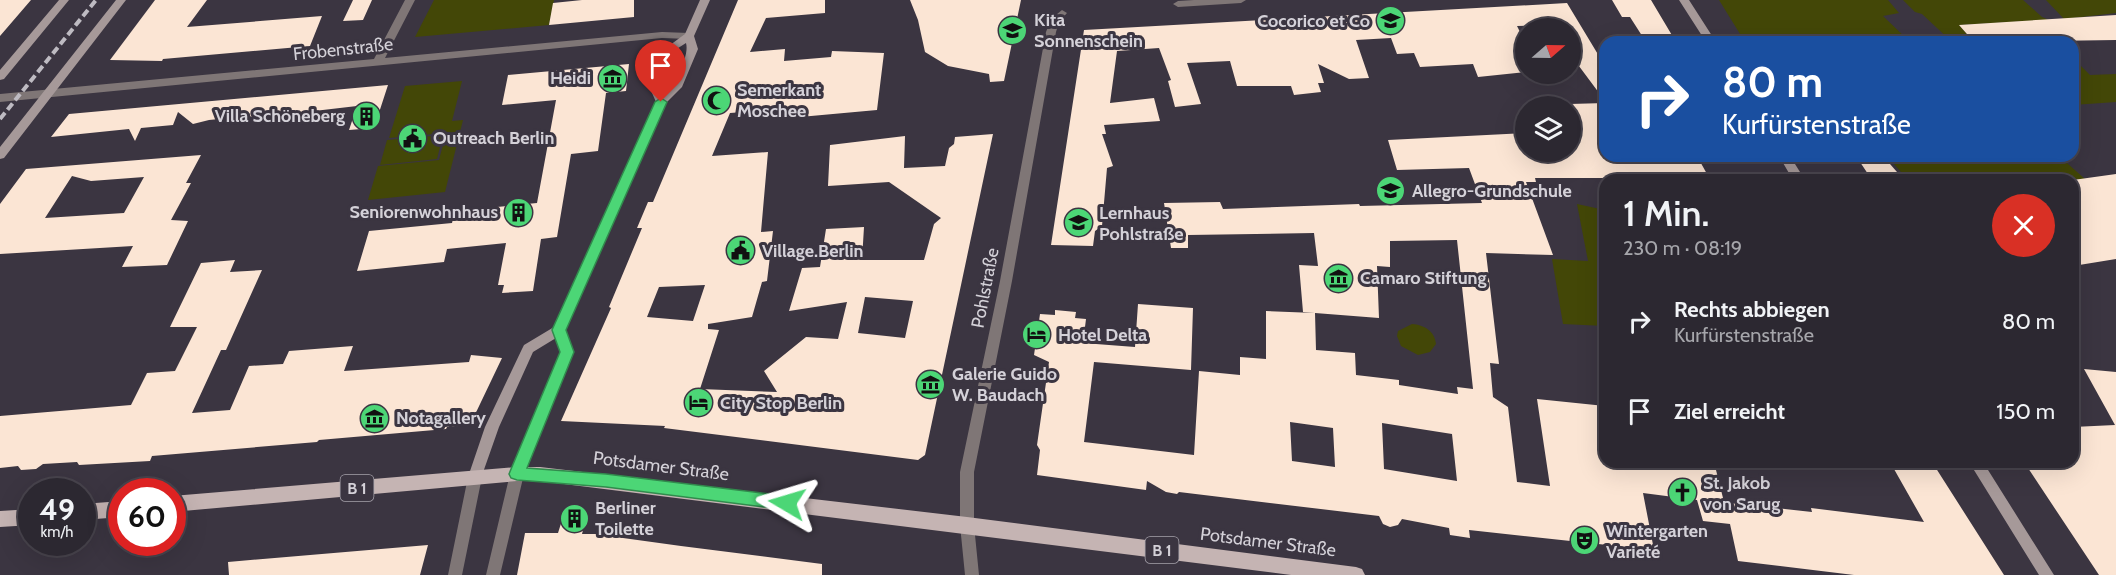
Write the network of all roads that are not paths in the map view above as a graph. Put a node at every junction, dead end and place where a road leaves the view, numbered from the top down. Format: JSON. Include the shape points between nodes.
{"nodes":[{"id":1,"x":64,"y":0,"type":"edge"},
{"id":2,"x":121,"y":0,"type":"edge"},
{"id":3,"x":410,"y":0,"type":"edge"},
{"id":4,"x":705,"y":0,"type":"edge"},
{"id":5,"x":1241,"y":0,"type":"edge"},
{"id":6,"x":1684,"y":0,"type":"edge"},
{"id":7,"x":1178,"y":4,"type":"dead end"},
{"id":8,"x":1062,"y":13,"type":"dead end"},
{"id":9,"x":689,"y":36,"type":"junction"},
{"id":10,"x":1707,"y":36,"type":"edge"},
{"id":11,"x":378,"y":62,"type":"junction"},
{"id":12,"x":0,"y":77,"type":"edge"},
{"id":13,"x":47,"y":94,"type":"junction"},
{"id":14,"x":0,"y":98,"type":"edge"},
{"id":15,"x":661,"y":102,"type":"junction"},
{"id":16,"x":0,"y":155,"type":"edge"},
{"id":17,"x":559,"y":330,"type":"junction"},
{"id":18,"x":1980,"y":468,"type":"edge"},
{"id":19,"x":517,"y":474,"type":"junction"},
{"id":20,"x":475,"y":477,"type":"junction"},
{"id":21,"x":186,"y":503,"type":"edge"},
{"id":22,"x":18,"y":518,"type":"edge"},
{"id":23,"x":0,"y":519,"type":"edge"},
{"id":24,"x":967,"y":525,"type":"junction"},
{"id":25,"x":455,"y":575,"type":"edge"},
{"id":26,"x":493,"y":575,"type":"edge"},
{"id":27,"x":972,"y":575,"type":"edge"},
{"id":28,"x":1356,"y":575,"type":"edge"},
{"id":29,"x":2047,"y":575,"type":"edge"}],
"edges":[{"from":1,"to":12,"type":"street"},
{"from":2,"to":13,"type":"street"},
{"from":3,"to":11,"type":"street"},
{"from":4,"to":9,"type":"street"},
{"from":5,"to":7,"type":"street"},
{"from":6,"to":10,"type":"street"},
{"from":8,"to":24,"type":"street","name":"Pohlstraße","via":[[1051,32],[968,472]]},
{"from":9,"to":11,"type":"street","name":"Frobenstraße","via":[[662,35]]},
{"from":9,"to":15,"type":"street","via":[[693,50],[677,87]]},
{"from":9,"to":15,"type":"street","via":[[671,48],[654,86]]},
{"from":11,"to":13,"type":"street","name":"Frobenstraße"},
{"from":13,"to":14,"type":"street","name":"Frobenstraße"},
{"from":13,"to":16,"type":"street"},
{"from":15,"to":17,"type":"street"},
{"from":17,"to":19,"type":"street","via":[[567,352]]},
{"from":17,"to":20,"type":"street","via":[[528,349],[492,427]]},
{"from":18,"to":29,"type":"street"},
{"from":19,"to":20,"type":"main road","name":"Potsdamer Straße","number":"B 1"},
{"from":19,"to":24,"type":"main road","name":"Potsdamer Straße","number":"B 1","via":[[619,482]]},
{"from":19,"to":26,"type":"street"},
{"from":20,"to":21,"type":"main road","name":"Potsdamer Straße","number":"B 1"},
{"from":20,"to":25,"type":"street"},
{"from":22,"to":23,"type":"main road"},
{"from":24,"to":27,"type":"street","name":"Pohlstraße"},
{"from":24,"to":28,"type":"main road","name":"Potsdamer Straße","number":"B 1"}]}
